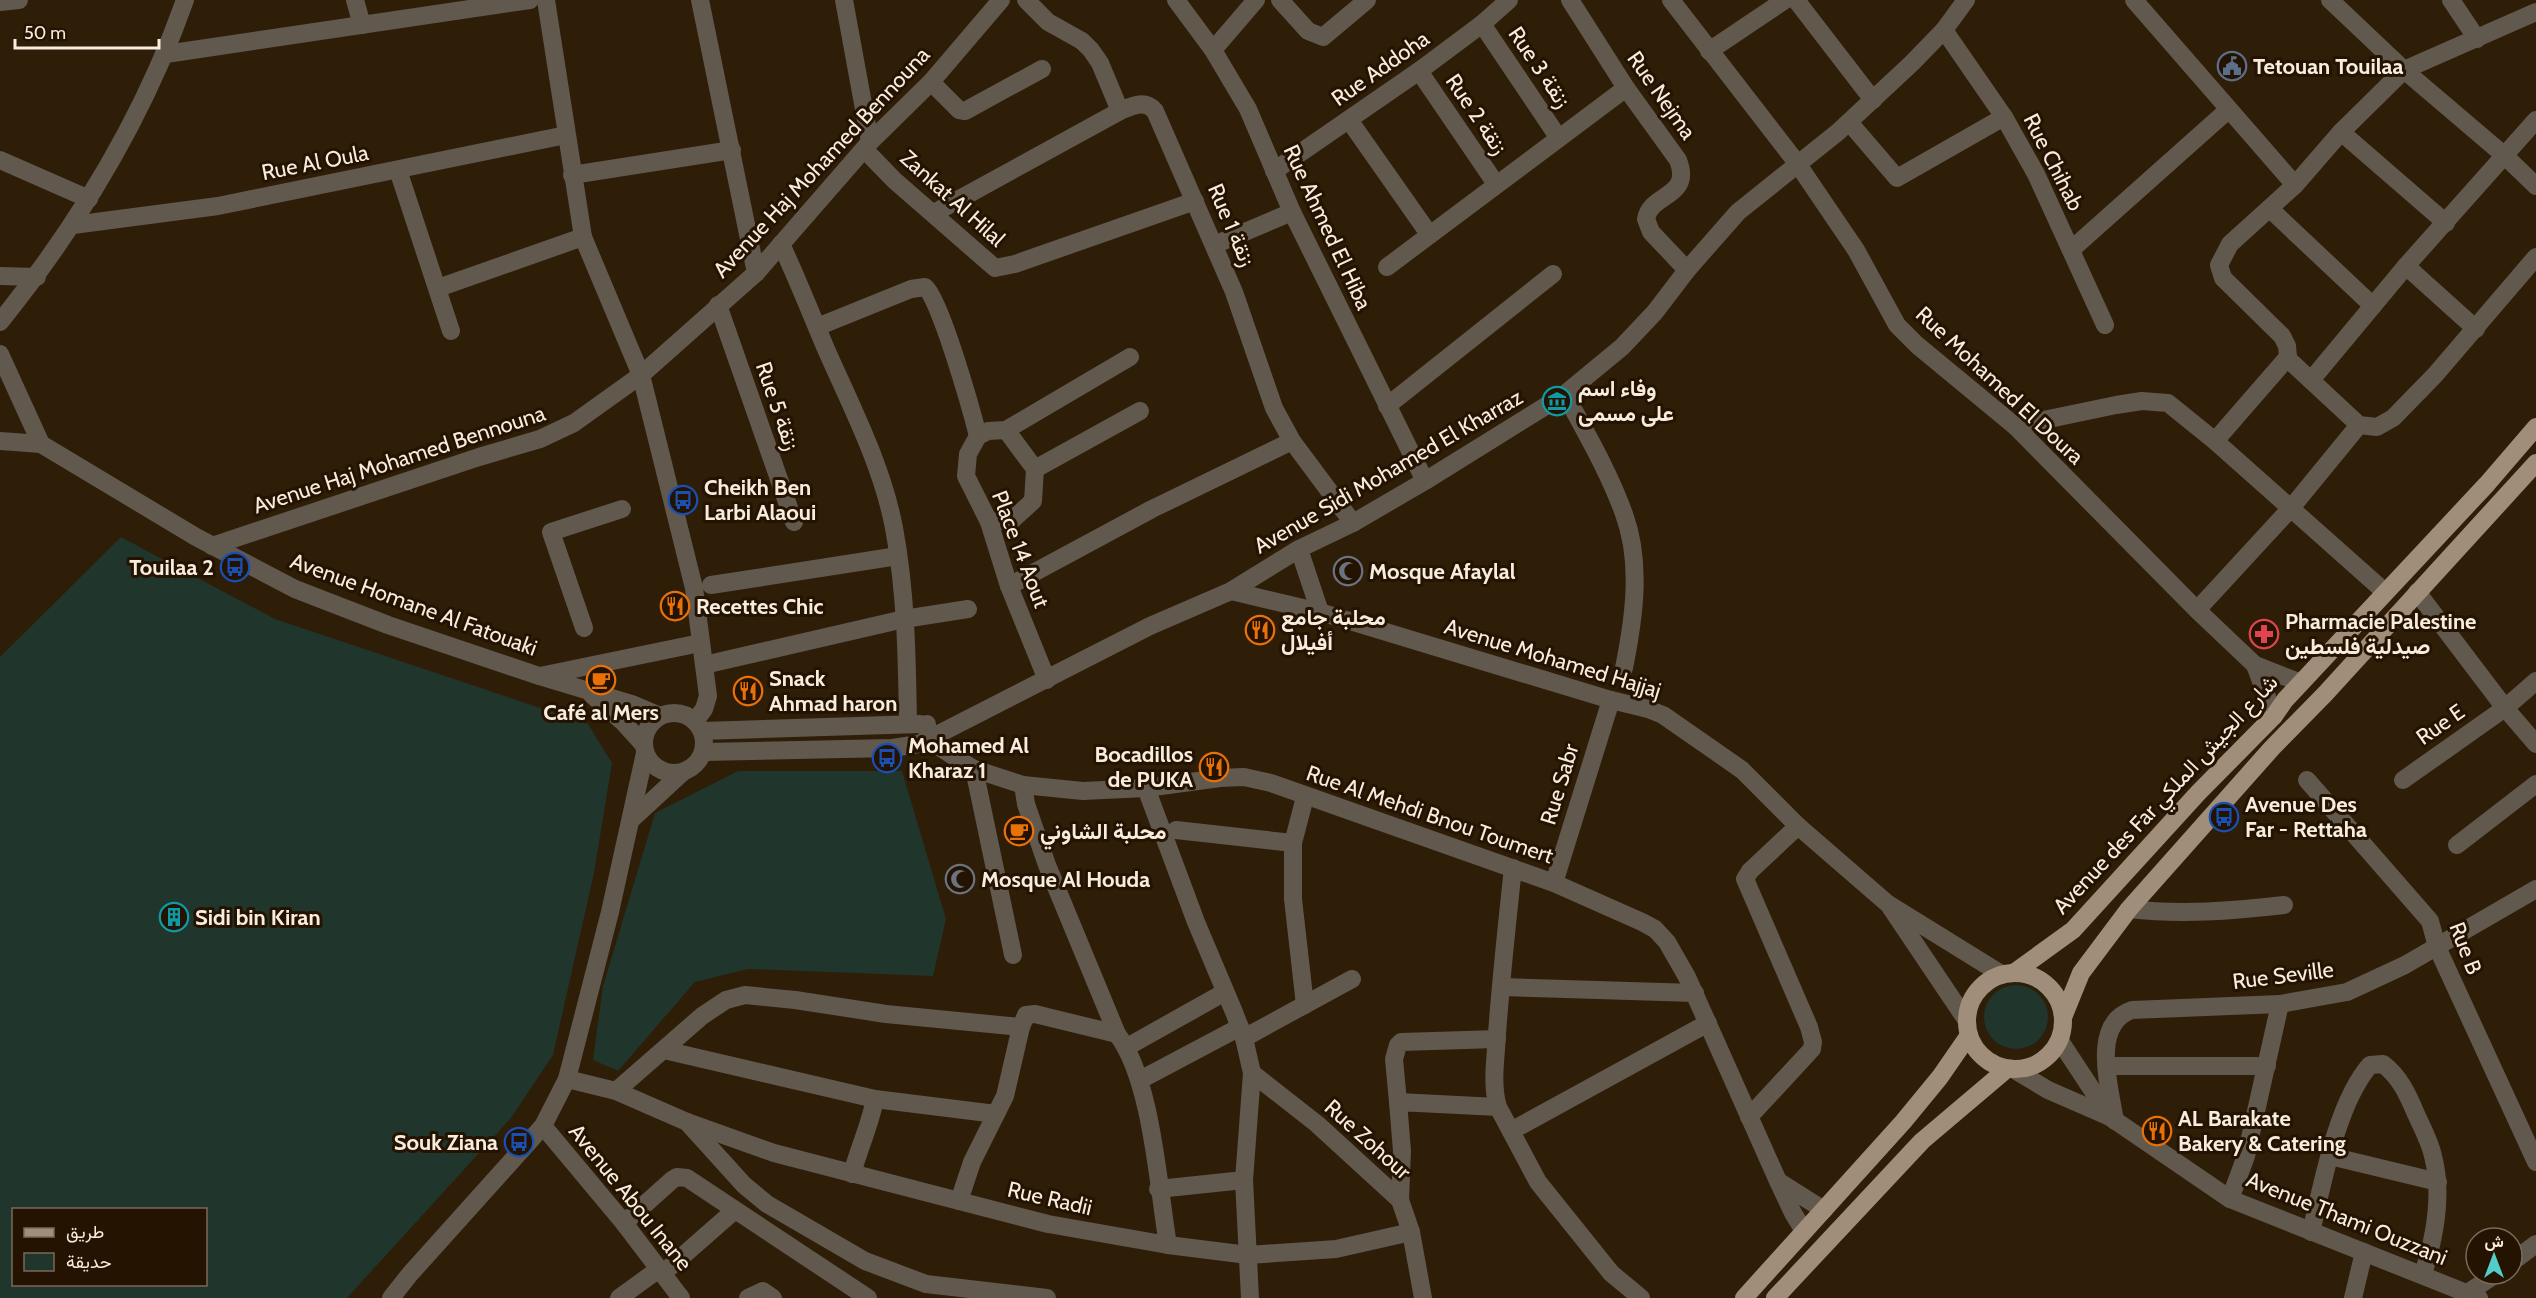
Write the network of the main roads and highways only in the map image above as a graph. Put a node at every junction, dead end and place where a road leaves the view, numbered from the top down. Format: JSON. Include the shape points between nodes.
{"nodes":[{"id":1,"x":2536,"y":427,"type":"edge"},
{"id":2,"x":2536,"y":463,"type":"edge"},
{"id":3,"x":2008,"y":973,"type":"junction"},
{"id":4,"x":2064,"y":1015,"type":"junction"},
{"id":5,"x":1968,"y":1028,"type":"junction"},
{"id":6,"x":2010,"y":1069,"type":"junction"},
{"id":7,"x":1744,"y":1298,"type":"edge"},
{"id":8,"x":1774,"y":1298,"type":"edge"}],
"edges":[{"from":1,"to":3,"type":"main road","name":"Avenue des Far شارع الجيش الملكي","via":[[2073,930]]},
{"from":2,"to":4,"type":"main road","name":"Avenue des Far شارع الجيش الملكي","via":[[2272,747],[2129,909],[2081,973]]},
{"from":3,"to":4,"type":"main road","via":[[2029,974],[2042,980],[2053,989]]},
{"from":3,"to":5,"type":"main road","via":[[1987,981],[1976,992],[1969,1006]]},
{"from":4,"to":6,"type":"main road","via":[[2060,1041],[2052,1053],[2027,1068]]},
{"from":5,"to":6,"type":"main road","via":[[1976,1050],[1988,1061]]},
{"from":5,"to":7,"type":"main road","via":[[1940,1077],[1903,1122]]},
{"from":6,"to":8,"type":"main road","via":[[1922,1141]]}]}
